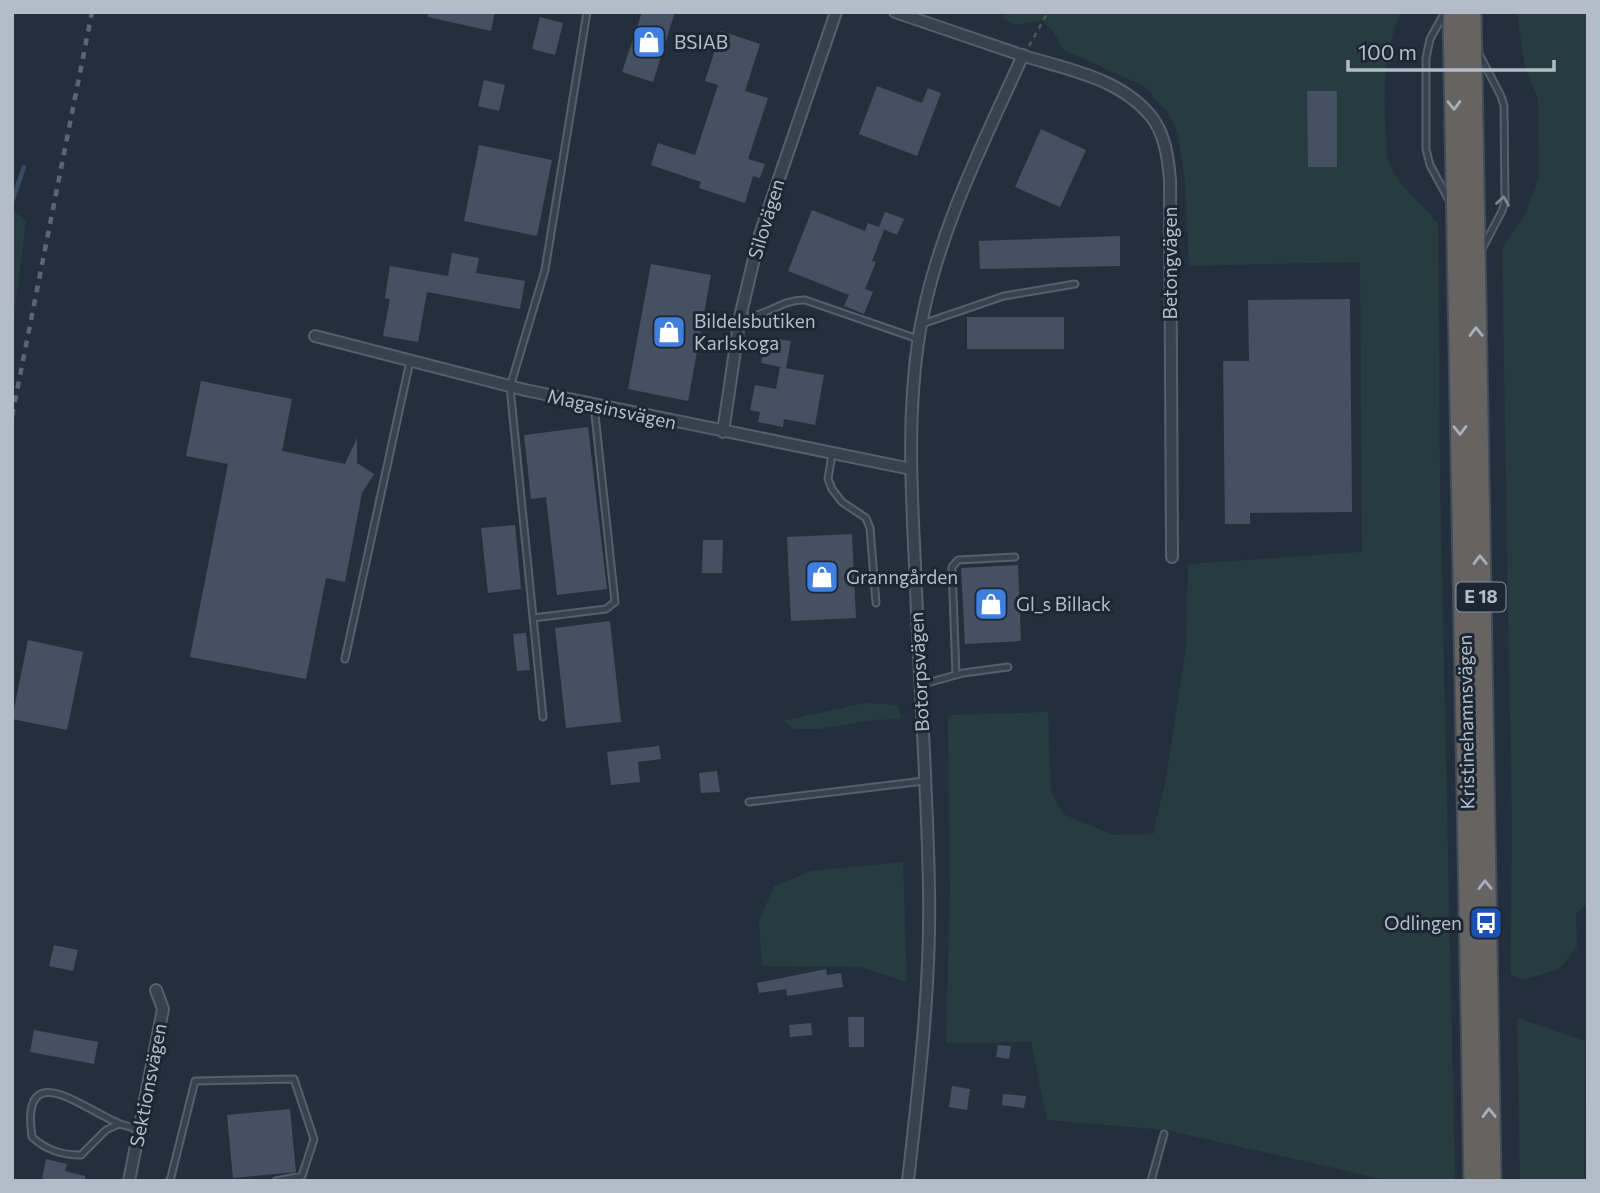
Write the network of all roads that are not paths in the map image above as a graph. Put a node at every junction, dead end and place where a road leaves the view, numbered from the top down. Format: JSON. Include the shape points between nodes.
{"nodes":[{"id":1,"x":587,"y":12,"type":"edge"},
{"id":2,"x":836,"y":12,"type":"edge"},
{"id":3,"x":895,"y":12,"type":"edge"},
{"id":4,"x":1445,"y":12,"type":"edge"},
{"id":5,"x":1453,"y":12,"type":"edge"},
{"id":6,"x":1471,"y":12,"type":"edge"},
{"id":7,"x":1471,"y":39,"type":"junction"},
{"id":8,"x":1023,"y":55,"type":"junction"},
{"id":9,"x":1456,"y":214,"type":"junction"},
{"id":10,"x":1475,"y":263,"type":"junction"},
{"id":11,"x":1075,"y":284,"type":"dead end"},
{"id":12,"x":740,"y":317,"type":"junction"},
{"id":13,"x":922,"y":324,"type":"junction"},
{"id":14,"x":315,"y":336,"type":"dead end"},
{"id":15,"x":919,"y":339,"type":"junction"},
{"id":16,"x":410,"y":361,"type":"junction"},
{"id":17,"x":510,"y":387,"type":"junction"},
{"id":18,"x":594,"y":405,"type":"junction"},
{"id":19,"x":723,"y":432,"type":"junction"},
{"id":20,"x":832,"y":454,"type":"junction"},
{"id":21,"x":911,"y":469,"type":"junction"},
{"id":22,"x":1015,"y":557,"type":"dead end"},
{"id":23,"x":1172,"y":557,"type":"dead end"},
{"id":24,"x":876,"y":603,"type":"dead end"},
{"id":25,"x":533,"y":618,"type":"junction"},
{"id":26,"x":345,"y":659,"type":"dead end"},
{"id":27,"x":1009,"y":667,"type":"dead end"},
{"id":28,"x":956,"y":675,"type":"junction"},
{"id":29,"x":920,"y":685,"type":"junction"},
{"id":30,"x":543,"y":717,"type":"dead end"},
{"id":31,"x":924,"y":781,"type":"junction"},
{"id":32,"x":749,"y":802,"type":"dead end"},
{"id":33,"x":156,"y":990,"type":"dead end"},
{"id":34,"x":119,"y":1124,"type":"junction"},
{"id":35,"x":138,"y":1129,"type":"junction"},
{"id":36,"x":1164,"y":1134,"type":"dead end"},
{"id":37,"x":129,"y":1181,"type":"edge"},
{"id":38,"x":170,"y":1181,"type":"edge"},
{"id":39,"x":276,"y":1181,"type":"edge"},
{"id":40,"x":908,"y":1181,"type":"edge"},
{"id":41,"x":1151,"y":1181,"type":"edge"},
{"id":42,"x":1474,"y":1181,"type":"edge"},
{"id":43,"x":1490,"y":1181,"type":"edge"}],
"edges":[{"from":1,"to":17,"type":"lane","via":[[545,270]]},
{"from":2,"to":12,"type":"street","name":"Silovägen","via":[[770,199]]},
{"from":3,"to":8,"type":"street","name":"Betongvägen"},
{"from":4,"to":9,"type":"lane","number":"E 18","via":[[1430,39],[1426,58],[1426,149]]},
{"from":5,"to":9,"type":"highway","name":"Kristinehamnsvägen","number":"E 18","one_way":true},
{"from":6,"to":7,"type":"highway","name":"Kristinehamnsvägen","number":"E 18"},
{"from":7,"to":10,"type":"highway","name":"Kristinehamnsvägen","number":"E 18"},
{"from":10,"to":7,"type":"lane","number":"E 18","one_way":true,"via":[[1505,202],[1504,132],[1501,96]]},
{"from":8,"to":13,"type":"street","name":"Botorpsvägen","via":[[942,244]]},
{"from":8,"to":23,"type":"street","name":"Betongvägen","via":[[1073,70],[1136,100],[1152,117],[1168,155]]},
{"from":9,"to":42,"type":"highway","name":"Kristinehamnsvägen","number":"E 18","one_way":true},
{"from":43,"to":10,"type":"highway","name":"Kristinehamnsvägen","number":"E 18","one_way":true},
{"from":11,"to":13,"type":"lane","via":[[1004,296]]},
{"from":12,"to":15,"type":"lane","via":[[751,318],[793,299],[804,300]]},
{"from":12,"to":19,"type":"street","name":"Silovägen"},
{"from":13,"to":15,"type":"street","name":"Botorpsvägen"},
{"from":14,"to":16,"type":"street","name":"Magasinsvägen"},
{"from":15,"to":21,"type":"street","name":"Botorpsvägen","via":[[911,409]]},
{"from":16,"to":17,"type":"street","name":"Magasinsvägen"},
{"from":16,"to":26,"type":"lane"},
{"from":17,"to":18,"type":"street","name":"Magasinsvägen"},
{"from":17,"to":25,"type":"lane"},
{"from":18,"to":19,"type":"street","name":"Magasinsvägen"},
{"from":18,"to":25,"type":"lane","via":[[615,602],[607,609]]},
{"from":19,"to":20,"type":"street","name":"Magasinsvägen"},
{"from":20,"to":21,"type":"street","name":"Magasinsvägen"},
{"from":20,"to":24,"type":"lane","via":[[828,479],[832,489],[842,502],[866,517],[870,528]]},
{"from":21,"to":29,"type":"street","name":"Botorpsvägen"},
{"from":22,"to":28,"type":"lane","via":[[958,559],[954,563]]},
{"from":25,"to":30,"type":"lane"},
{"from":27,"to":28,"type":"lane"},
{"from":28,"to":29,"type":"lane"},
{"from":29,"to":31,"type":"street","name":"Botorpsvägen"},
{"from":31,"to":32,"type":"lane"},
{"from":31,"to":40,"type":"street","name":"Botorpsvägen","via":[[929,888],[926,1006]]},
{"from":33,"to":35,"type":"street","name":"Sektionsvägen","via":[[163,1010]]},
{"from":34,"to":34,"type":"lane","via":[[58,1094],[44,1093],[37,1098],[29,1115],[32,1137],[42,1147],[64,1154],[80,1154]]},
{"from":34,"to":35,"type":"lane"},
{"from":35,"to":37,"type":"street","name":"Sektionsvägen"},
{"from":36,"to":41,"type":"lane"},
{"from":38,"to":39,"type":"lane","via":[[195,1081],[294,1079],[314,1139],[302,1176]]}]}
